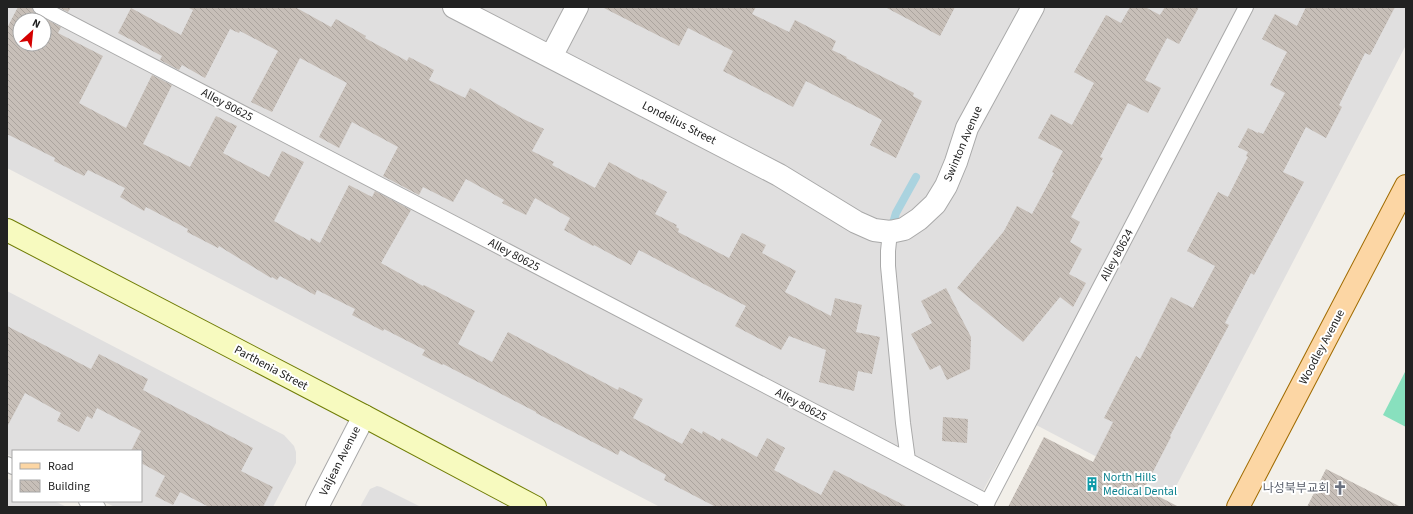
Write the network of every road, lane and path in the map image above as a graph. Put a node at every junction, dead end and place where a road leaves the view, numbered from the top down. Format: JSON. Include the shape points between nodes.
{"nodes":[{"id":1,"x":40,"y":7,"type":"edge"},
{"id":2,"x":454,"y":7,"type":"edge"},
{"id":3,"x":577,"y":7,"type":"edge"},
{"id":4,"x":1033,"y":7,"type":"edge"},
{"id":5,"x":1246,"y":7,"type":"edge"},
{"id":6,"x":551,"y":57,"type":"junction"},
{"id":7,"x":1406,"y":186,"type":"edge"},
{"id":8,"x":7,"y":230,"type":"edge"},
{"id":9,"x":897,"y":231,"type":"junction"},
{"id":10,"x":364,"y":416,"type":"junction"},
{"id":11,"x":908,"y":460,"type":"junction"},
{"id":12,"x":88,"y":502,"type":"edge"},
{"id":13,"x":987,"y":505,"type":"edge"},
{"id":14,"x":98,"y":507,"type":"edge"},
{"id":15,"x":317,"y":507,"type":"edge"},
{"id":16,"x":535,"y":507,"type":"edge"},
{"id":17,"x":1238,"y":507,"type":"edge"}],
"edges":[{"from":1,"to":11,"type":"lane","name":"Alley 80625"},
{"from":2,"to":6,"type":"street","name":"Londelius Street"},
{"from":3,"to":6,"type":"street"},
{"from":4,"to":9,"type":"street","name":"Swinton Avenue","via":[[967,128],[946,186],[935,204],[919,219]]},
{"from":5,"to":13,"type":"lane","name":"Alley 80624"},
{"from":6,"to":9,"type":"street","name":"Londelius Street","via":[[779,175],[856,222],[874,230]]},
{"from":7,"to":17,"type":"main road","name":"Woodley Avenue"},
{"from":8,"to":10,"type":"main road","name":"Parthenia Street"},
{"from":9,"to":11,"type":"lane","via":[[888,251],[888,266]]},
{"from":10,"to":15,"type":"street","name":"Valjean Avenue"},
{"from":10,"to":16,"type":"main road","name":"Parthenia Street"},
{"from":11,"to":13,"type":"lane","name":"Alley 80625"},
{"from":12,"to":14,"type":"lane"}]}
